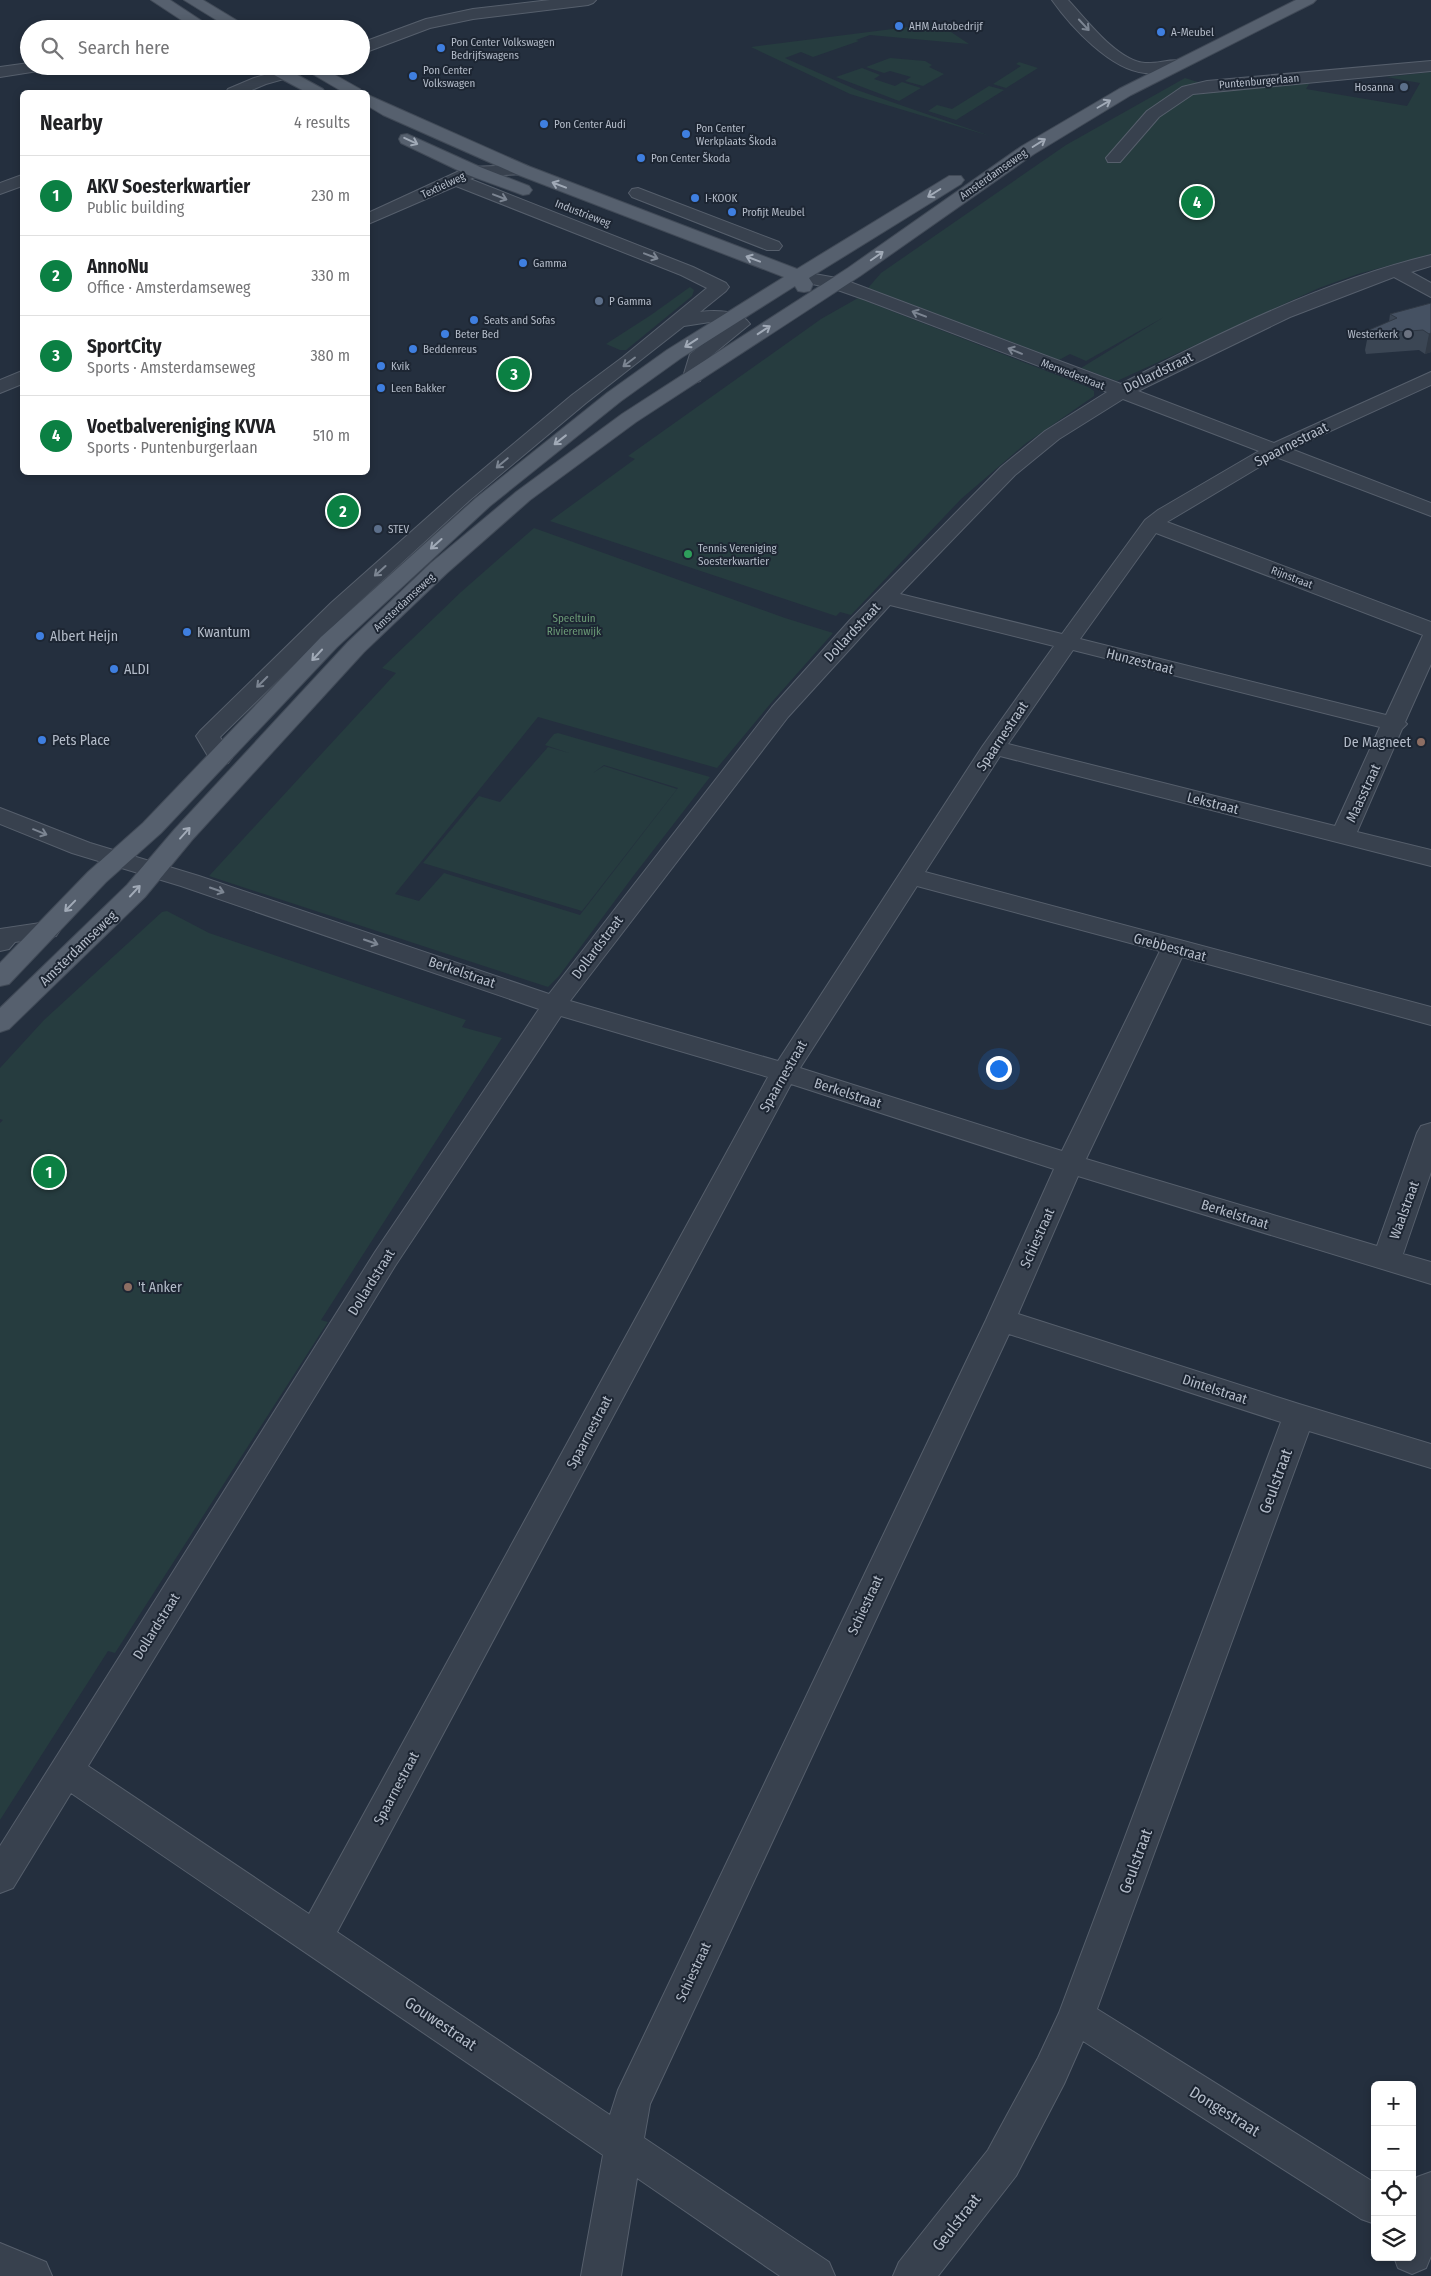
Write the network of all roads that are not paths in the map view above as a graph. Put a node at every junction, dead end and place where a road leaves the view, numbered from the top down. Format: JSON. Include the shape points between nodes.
{"nodes":[{"id":1,"x":159,"y":0,"type":"edge"},
{"id":2,"x":192,"y":0,"type":"edge"},
{"id":3,"x":588,"y":0,"type":"edge"},
{"id":4,"x":1060,"y":0,"type":"edge"},
{"id":5,"x":1282,"y":0,"type":"edge"},
{"id":6,"x":1308,"y":0,"type":"edge"},
{"id":7,"x":191,"y":20,"type":"edge"},
{"id":8,"x":226,"y":20,"type":"edge"},
{"id":9,"x":370,"y":46,"type":"edge"},
{"id":10,"x":1178,"y":64,"type":"junction"},
{"id":11,"x":1431,"y":66,"type":"edge"},
{"id":12,"x":1143,"y":68,"type":"junction"},
{"id":13,"x":20,"y":69,"type":"edge"},
{"id":14,"x":0,"y":72,"type":"edge"},
{"id":15,"x":269,"y":75,"type":"edge"},
{"id":16,"x":285,"y":75,"type":"edge"},
{"id":17,"x":324,"y":75,"type":"edge"},
{"id":18,"x":239,"y":90,"type":"edge"},
{"id":19,"x":313,"y":90,"type":"edge"},
{"id":20,"x":350,"y":90,"type":"edge"},
{"id":21,"x":370,"y":101,"type":"edge"},
{"id":22,"x":395,"y":134,"type":"dead end"},
{"id":23,"x":996,"y":153,"type":"dead end"},
{"id":24,"x":1114,"y":158,"type":"dead end"},
{"id":25,"x":976,"y":166,"type":"dead end"},
{"id":26,"x":522,"y":170,"type":"junction"},
{"id":27,"x":474,"y":171,"type":"junction"},
{"id":28,"x":454,"y":179,"type":"junction"},
{"id":29,"x":20,"y":181,"type":"edge"},
{"id":30,"x":0,"y":190,"type":"edge"},
{"id":31,"x":624,"y":210,"type":"junction"},
{"id":32,"x":370,"y":218,"type":"edge"},
{"id":33,"x":773,"y":246,"type":"dead end"},
{"id":34,"x":1431,"y":260,"type":"edge"},
{"id":35,"x":705,"y":261,"type":"dead end"},
{"id":36,"x":1394,"y":270,"type":"junction"},
{"id":37,"x":836,"y":283,"type":"junction"},
{"id":38,"x":802,"y":284,"type":"junction"},
{"id":39,"x":1431,"y":291,"type":"edge"},
{"id":40,"x":792,"y":312,"type":"junction"},
{"id":41,"x":728,"y":318,"type":"junction"},
{"id":42,"x":678,"y":322,"type":"junction"},
{"id":43,"x":693,"y":377,"type":"junction"},
{"id":44,"x":20,"y":378,"type":"edge"},
{"id":45,"x":0,"y":387,"type":"edge"},
{"id":46,"x":1424,"y":387,"type":"edge"},
{"id":47,"x":1119,"y":391,"type":"junction"},
{"id":48,"x":1276,"y":449,"type":"junction"},
{"id":49,"x":1431,"y":510,"type":"edge"},
{"id":50,"x":1152,"y":524,"type":"junction"},
{"id":51,"x":885,"y":597,"type":"junction"},
{"id":52,"x":1431,"y":630,"type":"edge"},
{"id":53,"x":1431,"y":639,"type":"edge"},
{"id":54,"x":1065,"y":643,"type":"junction"},
{"id":55,"x":1395,"y":724,"type":"junction"},
{"id":56,"x":994,"y":747,"type":"junction"},
{"id":57,"x":220,"y":758,"type":"junction"},
{"id":58,"x":0,"y":815,"type":"edge"},
{"id":59,"x":1344,"y":836,"type":"junction"},
{"id":60,"x":1431,"y":858,"type":"edge"},
{"id":61,"x":117,"y":859,"type":"junction"},
{"id":62,"x":154,"y":870,"type":"junction"},
{"id":63,"x":910,"y":876,"type":"junction"},
{"id":64,"x":47,"y":930,"type":"junction"},
{"id":65,"x":0,"y":943,"type":"edge"},
{"id":66,"x":1174,"y":948,"type":"junction"},
{"id":67,"x":0,"y":978,"type":"edge"},
{"id":68,"x":554,"y":1005,"type":"junction"},
{"id":69,"x":1431,"y":1016,"type":"edge"},
{"id":70,"x":0,"y":1023,"type":"edge"},
{"id":71,"x":784,"y":1072,"type":"junction"},
{"id":72,"x":1431,"y":1133,"type":"edge"},
{"id":73,"x":1070,"y":1164,"type":"junction"},
{"id":74,"x":1386,"y":1260,"type":"junction"},
{"id":75,"x":1431,"y":1273,"type":"edge"},
{"id":76,"x":1001,"y":1320,"type":"junction"},
{"id":77,"x":1299,"y":1416,"type":"junction"},
{"id":78,"x":1431,"y":1456,"type":"edge"},
{"id":79,"x":66,"y":1770,"type":"junction"},
{"id":80,"x":0,"y":1877,"type":"edge"},
{"id":81,"x":315,"y":1937,"type":"junction"},
{"id":82,"x":1076,"y":2016,"type":"junction"},
{"id":83,"x":623,"y":2147,"type":"junction"},
{"id":84,"x":1431,"y":2191,"type":"edge"},
{"id":85,"x":1371,"y":2202,"type":"edge"},
{"id":86,"x":1417,"y":2240,"type":"edge"},
{"id":87,"x":0,"y":2263,"type":"edge"},
{"id":88,"x":32,"y":2276,"type":"edge"},
{"id":89,"x":601,"y":2276,"type":"edge"},
{"id":90,"x":815,"y":2276,"type":"edge"},
{"id":91,"x":913,"y":2276,"type":"edge"},
{"id":92,"x":1404,"y":2276,"type":"edge"}],
"edges":[{"from":1,"to":7,"type":"main road"},
{"from":2,"to":8,"type":"main road"},
{"from":3,"to":9,"type":"street","via":[[473,14],[426,24]]},
{"from":4,"to":12,"type":"street","one_way":true,"via":[[1107,49],[1124,61]]},
{"from":5,"to":12,"type":"main road","name":"Amsterdamseweg"},
{"from":6,"to":10,"type":"main road","name":"Amsterdamseweg"},
{"from":10,"to":12,"type":"street"},
{"from":37,"to":10,"type":"main road","name":"Amsterdamseweg","one_way":true,"via":[[1028,150]]},
{"from":11,"to":24,"type":"street","name":"Puntenburgerlaan","via":[[1188,90],[1153,114]]},
{"from":12,"to":23,"type":"main road","name":"Amsterdamseweg"},
{"from":13,"to":14,"type":"street"},
{"from":15,"to":18,"type":"street"},
{"from":16,"to":19,"type":"main road"},
{"from":17,"to":20,"type":"main road"},
{"from":21,"to":26,"type":"main road","name":"Industrieweg"},
{"from":22,"to":27,"type":"main road","name":"Industrieweg","one_way":true},
{"from":25,"to":38,"type":"main road","name":"Amsterdamseweg","one_way":true},
{"from":26,"to":27,"type":"street","name":"Textielweg"},
{"from":31,"to":26,"type":"main road","name":"Industrieweg","one_way":true},
{"from":27,"to":28,"type":"street","name":"Textielweg"},
{"from":27,"to":35,"type":"main road","name":"Industrieweg"},
{"from":28,"to":32,"type":"street","name":"Textielweg"},
{"from":28,"to":42,"type":"street","name":"Industrieweg","one_way":true,"via":[[720,287]]},
{"from":29,"to":30,"type":"street"},
{"from":31,"to":33,"type":"street","name":"Industrieweg","via":[[644,195]]},
{"from":38,"to":31,"type":"main road","name":"Industrieweg","one_way":true},
{"from":34,"to":36,"type":"street","name":"Dollardstraat"},
{"from":36,"to":39,"type":"street"},
{"from":36,"to":47,"type":"street","name":"Dollardstraat","via":[[1310,300]]},
{"from":37,"to":38,"type":"main road","via":[[815,291]]},
{"from":37,"to":40,"type":"main road","name":"Amsterdamseweg"},
{"from":47,"to":37,"type":"street","name":"Merwedestraat","one_way":true},
{"from":38,"to":40,"type":"main road","via":[[801,300]]},
{"from":38,"to":41,"type":"main road","name":"Amsterdamseweg","via":[[768,285]]},
{"from":43,"to":40,"type":"main road","name":"Amsterdamseweg","one_way":true},
{"from":41,"to":42,"type":"street","via":[[708,316]]},
{"from":41,"to":43,"type":"street","via":[[740,324],[697,358]]},
{"from":41,"to":57,"type":"main road","name":"Amsterdamseweg","one_way":true,"via":[[614,397],[453,528],[329,642]]},
{"from":42,"to":57,"type":"street","one_way":true,"via":[[463,496],[296,649],[208,736]]},
{"from":62,"to":43,"type":"main road","name":"Amsterdamseweg","one_way":true,"via":[[182,835],[356,647],[439,568],[550,476],[629,418]]},
{"from":44,"to":45,"type":"street"},
{"from":46,"to":48,"type":"street","name":"Spaarnestraat"},
{"from":47,"to":48,"type":"street","name":"Merwedestraat"},
{"from":47,"to":51,"type":"street","name":"Dollardstraat","via":[[1032,448]]},
{"from":48,"to":49,"type":"street","name":"Merwedestraat"},
{"from":48,"to":50,"type":"street","name":"Spaarnestraat"},
{"from":50,"to":52,"type":"street","name":"Rijnstraat"},
{"from":50,"to":54,"type":"street","name":"Spaarnestraat"},
{"from":51,"to":54,"type":"street","name":"Hunzestraat"},
{"from":51,"to":68,"type":"street","name":"Dollardstraat","via":[[799,690],[741,760]]},
{"from":53,"to":55,"type":"street","name":"Maasstraat"},
{"from":54,"to":55,"type":"street","name":"Hunzestraat"},
{"from":54,"to":56,"type":"street","name":"Spaarnestraat"},
{"from":55,"to":59,"type":"street","name":"Maasstraat"},
{"from":56,"to":59,"type":"street","name":"Lekstraat"},
{"from":56,"to":63,"type":"street","name":"Spaarnestraat"},
{"from":57,"to":61,"type":"main road","name":"Amsterdamseweg"},
{"from":58,"to":61,"type":"street","one_way":true,"via":[[80,848]]},
{"from":59,"to":60,"type":"street","name":"Lekstraat"},
{"from":61,"to":62,"type":"street"},
{"from":61,"to":64,"type":"main road","name":"Amsterdamseweg","one_way":true},
{"from":62,"to":68,"type":"street","name":"Berkelstraat","one_way":true},
{"from":70,"to":62,"type":"main road","name":"Amsterdamseweg","one_way":true,"via":[[124,904]]},
{"from":63,"to":66,"type":"street","name":"Grebbestraat"},
{"from":63,"to":71,"type":"street","name":"Spaarnestraat"},
{"from":64,"to":65,"type":"street","via":[[7,935]]},
{"from":64,"to":67,"type":"main road","name":"Amsterdamseweg"},
{"from":66,"to":69,"type":"street","name":"Grebbestraat"},
{"from":66,"to":73,"type":"street","name":"Schiestraat"},
{"from":68,"to":71,"type":"street","name":"Berkelstraat"},
{"from":68,"to":79,"type":"street","name":"Dollardstraat","via":[[385,1259]]},
{"from":71,"to":73,"type":"street","name":"Berkelstraat"},
{"from":71,"to":81,"type":"street","name":"Spaarnestraat"},
{"from":72,"to":74,"type":"street","name":"Waalstraat"},
{"from":73,"to":74,"type":"street","name":"Berkelstraat"},
{"from":73,"to":76,"type":"street","name":"Schiestraat"},
{"from":74,"to":75,"type":"street","name":"Berkelstraat"},
{"from":76,"to":77,"type":"street","name":"Dintelstraat"},
{"from":76,"to":83,"type":"street","name":"Schiestraat","via":[[631,2103]]},
{"from":77,"to":78,"type":"street","name":"Dintelstraat"},
{"from":77,"to":82,"type":"street","name":"Geulstraat"},
{"from":79,"to":80,"type":"street","name":"Dollardstraat"},
{"from":79,"to":81,"type":"street","name":"Gouwestraat"},
{"from":81,"to":83,"type":"street","name":"Gouwestraat"},
{"from":82,"to":85,"type":"street","name":"Dongestraat"},
{"from":82,"to":91,"type":"street","name":"Geulstraat","via":[[1002,2163]]},
{"from":83,"to":89,"type":"street","name":"Schiestraat"},
{"from":83,"to":90,"type":"street","name":"Gouwestraat"},
{"from":84,"to":86,"type":"street"},
{"from":86,"to":92,"type":"street"},
{"from":87,"to":88,"type":"street"}]}
